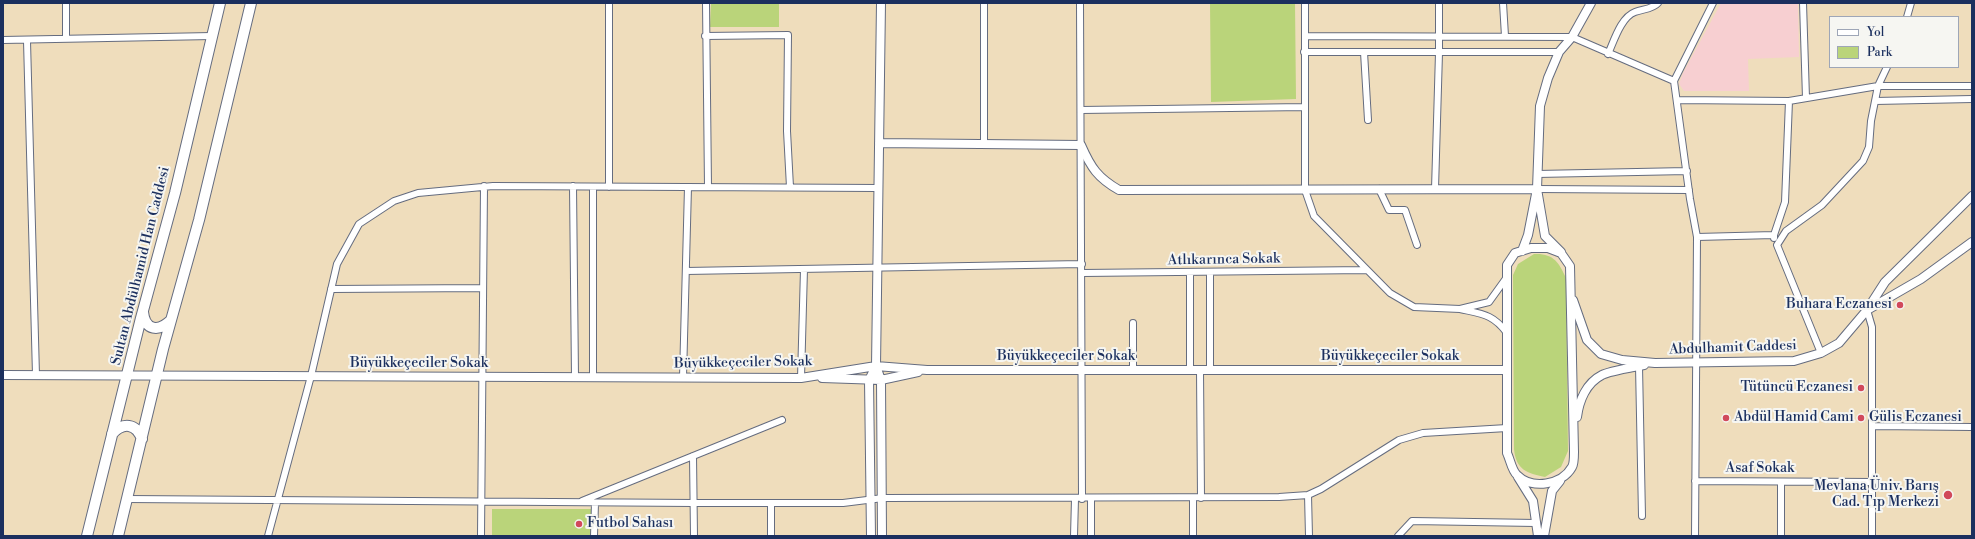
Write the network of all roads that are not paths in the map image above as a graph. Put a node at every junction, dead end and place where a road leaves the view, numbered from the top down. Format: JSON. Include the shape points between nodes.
{"nodes":[{"id":1,"x":66,"y":3,"type":"edge"},
{"id":2,"x":220,"y":3,"type":"edge"},
{"id":3,"x":251,"y":3,"type":"edge"},
{"id":4,"x":609,"y":3,"type":"edge"},
{"id":5,"x":706,"y":3,"type":"edge"},
{"id":6,"x":881,"y":3,"type":"edge"},
{"id":7,"x":984,"y":3,"type":"edge"},
{"id":8,"x":1080,"y":3,"type":"edge"},
{"id":9,"x":1305,"y":3,"type":"edge"},
{"id":10,"x":1439,"y":3,"type":"edge"},
{"id":11,"x":1503,"y":3,"type":"edge"},
{"id":12,"x":1591,"y":3,"type":"edge"},
{"id":13,"x":1658,"y":3,"type":"edge"},
{"id":14,"x":1713,"y":3,"type":"edge"},
{"id":15,"x":1803,"y":3,"type":"edge"},
{"id":16,"x":1911,"y":3,"type":"edge"},
{"id":17,"x":1907,"y":16,"type":"edge"},
{"id":18,"x":212,"y":36,"type":"junction"},
{"id":19,"x":705,"y":36,"type":"junction"},
{"id":20,"x":1305,"y":36,"type":"junction"},
{"id":21,"x":1439,"y":36,"type":"junction"},
{"id":22,"x":1505,"y":36,"type":"junction"},
{"id":23,"x":66,"y":37,"type":"junction"},
{"id":24,"x":1572,"y":37,"type":"junction"},
{"id":25,"x":3,"y":40,"type":"edge"},
{"id":26,"x":27,"y":40,"type":"junction"},
{"id":27,"x":1304,"y":52,"type":"junction"},
{"id":28,"x":1364,"y":52,"type":"junction"},
{"id":29,"x":1559,"y":52,"type":"junction"},
{"id":30,"x":1439,"y":53,"type":"junction"},
{"id":31,"x":1608,"y":54,"type":"junction"},
{"id":32,"x":1887,"y":68,"type":"edge"},
{"id":33,"x":1674,"y":81,"type":"junction"},
{"id":34,"x":1878,"y":86,"type":"junction"},
{"id":35,"x":1972,"y":86,"type":"edge"},
{"id":36,"x":1806,"y":98,"type":"junction"},
{"id":37,"x":1972,"y":99,"type":"edge"},
{"id":38,"x":1677,"y":100,"type":"junction"},
{"id":39,"x":1789,"y":100,"type":"junction"},
{"id":40,"x":1875,"y":101,"type":"junction"},
{"id":41,"x":1305,"y":107,"type":"junction"},
{"id":42,"x":1081,"y":110,"type":"junction"},
{"id":43,"x":1368,"y":120,"type":"dead end"},
{"id":44,"x":879,"y":143,"type":"junction"},
{"id":45,"x":984,"y":144,"type":"junction"},
{"id":46,"x":1081,"y":146,"type":"junction"},
{"id":47,"x":1687,"y":171,"type":"junction"},
{"id":48,"x":1536,"y":174,"type":"junction"},
{"id":49,"x":484,"y":186,"type":"junction"},
{"id":50,"x":573,"y":186,"type":"junction"},
{"id":51,"x":593,"y":187,"type":"junction"},
{"id":52,"x":609,"y":187,"type":"junction"},
{"id":53,"x":688,"y":187,"type":"junction"},
{"id":54,"x":708,"y":187,"type":"junction"},
{"id":55,"x":790,"y":187,"type":"junction"},
{"id":56,"x":878,"y":188,"type":"junction"},
{"id":57,"x":1379,"y":189,"type":"junction"},
{"id":58,"x":1435,"y":189,"type":"junction"},
{"id":59,"x":1537,"y":189,"type":"junction"},
{"id":60,"x":1305,"y":190,"type":"junction"},
{"id":61,"x":1689,"y":190,"type":"junction"},
{"id":62,"x":1972,"y":196,"type":"edge"},
{"id":63,"x":1774,"y":235,"type":"junction"},
{"id":64,"x":1697,"y":237,"type":"junction"},
{"id":65,"x":1972,"y":242,"type":"edge"},
{"id":66,"x":1417,"y":245,"type":"dead end"},
{"id":67,"x":1777,"y":245,"type":"junction"},
{"id":68,"x":1522,"y":251,"type":"junction"},
{"id":69,"x":1561,"y":252,"type":"junction"},
{"id":70,"x":1082,"y":264,"type":"junction"},
{"id":71,"x":877,"y":268,"type":"junction"},
{"id":72,"x":804,"y":269,"type":"junction"},
{"id":73,"x":1367,"y":270,"type":"junction"},
{"id":74,"x":686,"y":271,"type":"junction"},
{"id":75,"x":1082,"y":273,"type":"junction"},
{"id":76,"x":1190,"y":273,"type":"junction"},
{"id":77,"x":1210,"y":273,"type":"junction"},
{"id":78,"x":1507,"y":277,"type":"junction"},
{"id":79,"x":483,"y":288,"type":"junction"},
{"id":80,"x":331,"y":289,"type":"junction"},
{"id":81,"x":1571,"y":294,"type":"junction"},
{"id":82,"x":1460,"y":309,"type":"junction"},
{"id":83,"x":1866,"y":310,"type":"junction"},
{"id":84,"x":143,"y":312,"type":"junction"},
{"id":85,"x":171,"y":320,"type":"junction"},
{"id":86,"x":1133,"y":323,"type":"dead end"},
{"id":87,"x":1507,"y":333,"type":"junction"},
{"id":88,"x":1821,"y":353,"type":"junction"},
{"id":89,"x":1655,"y":363,"type":"junction"},
{"id":90,"x":1696,"y":363,"type":"junction"},
{"id":91,"x":876,"y":366,"type":"junction"},
{"id":92,"x":1639,"y":366,"type":"junction"},
{"id":93,"x":926,"y":370,"type":"junction"},
{"id":94,"x":1082,"y":370,"type":"junction"},
{"id":95,"x":1133,"y":370,"type":"junction"},
{"id":96,"x":1190,"y":370,"type":"junction"},
{"id":97,"x":1200,"y":370,"type":"junction"},
{"id":98,"x":1210,"y":370,"type":"junction"},
{"id":99,"x":1507,"y":370,"type":"junction"},
{"id":100,"x":3,"y":375,"type":"edge"},
{"id":101,"x":36,"y":375,"type":"junction"},
{"id":102,"x":127,"y":375,"type":"junction"},
{"id":103,"x":157,"y":376,"type":"junction"},
{"id":104,"x":311,"y":376,"type":"junction"},
{"id":105,"x":482,"y":377,"type":"junction"},
{"id":106,"x":575,"y":377,"type":"junction"},
{"id":107,"x":593,"y":377,"type":"junction"},
{"id":108,"x":683,"y":377,"type":"junction"},
{"id":109,"x":801,"y":378,"type":"junction"},
{"id":110,"x":869,"y":380,"type":"junction"},
{"id":111,"x":881,"y":380,"type":"junction"},
{"id":112,"x":782,"y":420,"type":"dead end"},
{"id":113,"x":1873,"y":426,"type":"junction"},
{"id":114,"x":1972,"y":427,"type":"edge"},
{"id":115,"x":1507,"y":428,"type":"junction"},
{"id":116,"x":112,"y":434,"type":"junction"},
{"id":117,"x":142,"y":439,"type":"junction"},
{"id":118,"x":1574,"y":440,"type":"junction"},
{"id":119,"x":693,"y":456,"type":"junction"},
{"id":120,"x":1517,"y":475,"type":"junction"},
{"id":121,"x":1565,"y":475,"type":"junction"},
{"id":122,"x":1695,"y":481,"type":"junction"},
{"id":123,"x":1781,"y":482,"type":"junction"},
{"id":124,"x":1873,"y":482,"type":"junction"},
{"id":125,"x":1308,"y":495,"type":"junction"},
{"id":126,"x":883,"y":498,"type":"junction"},
{"id":127,"x":1193,"y":498,"type":"junction"},
{"id":128,"x":1201,"y":498,"type":"junction"},
{"id":129,"x":127,"y":499,"type":"junction"},
{"id":130,"x":1074,"y":499,"type":"junction"},
{"id":131,"x":1082,"y":499,"type":"junction"},
{"id":132,"x":1091,"y":499,"type":"junction"},
{"id":133,"x":277,"y":500,"type":"junction"},
{"id":134,"x":870,"y":500,"type":"junction"},
{"id":135,"x":481,"y":502,"type":"junction"},
{"id":136,"x":578,"y":502,"type":"junction"},
{"id":137,"x":595,"y":503,"type":"junction"},
{"id":138,"x":694,"y":503,"type":"junction"},
{"id":139,"x":771,"y":503,"type":"junction"},
{"id":140,"x":1642,"y":516,"type":"dead end"},
{"id":141,"x":1536,"y":523,"type":"junction"},
{"id":142,"x":87,"y":536,"type":"edge"},
{"id":143,"x":118,"y":536,"type":"edge"},
{"id":144,"x":268,"y":536,"type":"edge"},
{"id":145,"x":481,"y":536,"type":"edge"},
{"id":146,"x":594,"y":536,"type":"edge"},
{"id":147,"x":694,"y":536,"type":"edge"},
{"id":148,"x":771,"y":536,"type":"edge"},
{"id":149,"x":871,"y":536,"type":"edge"},
{"id":150,"x":882,"y":536,"type":"edge"},
{"id":151,"x":1074,"y":536,"type":"edge"},
{"id":152,"x":1091,"y":536,"type":"edge"},
{"id":153,"x":1192,"y":536,"type":"edge"},
{"id":154,"x":1310,"y":536,"type":"edge"},
{"id":155,"x":1398,"y":536,"type":"edge"},
{"id":156,"x":1538,"y":536,"type":"edge"},
{"id":157,"x":1544,"y":536,"type":"edge"},
{"id":158,"x":1695,"y":536,"type":"edge"},
{"id":159,"x":1781,"y":536,"type":"edge"},
{"id":160,"x":1872,"y":536,"type":"edge"}],
"edges":[{"from":1,"to":23,"type":"street"},
{"from":2,"to":18,"type":"main road","name":"Sultan Abdülhamid Han Caddesi"},
{"from":3,"to":85,"type":"main road","via":[[199,220]]},
{"from":4,"to":52,"type":"street"},
{"from":5,"to":19,"type":"street"},
{"from":6,"to":44,"type":"street"},
{"from":7,"to":45,"type":"street"},
{"from":8,"to":42,"type":"street"},
{"from":9,"to":20,"type":"street"},
{"from":10,"to":21,"type":"street"},
{"from":11,"to":22,"type":"street"},
{"from":12,"to":24,"type":"street"},
{"from":13,"to":31,"type":"street","via":[[1628,17]]},
{"from":14,"to":33,"type":"street"},
{"from":15,"to":36,"type":"street"},
{"from":16,"to":17,"type":"street"},
{"from":18,"to":23,"type":"street"},
{"from":18,"to":84,"type":"main road","name":"Sultan Abdülhamid Han Caddesi"},
{"from":19,"to":54,"type":"street"},
{"from":19,"to":55,"type":"street","via":[[788,35],[787,131]]},
{"from":20,"to":21,"type":"street"},
{"from":20,"to":27,"type":"street"},
{"from":21,"to":22,"type":"street"},
{"from":21,"to":30,"type":"street"},
{"from":22,"to":24,"type":"street"},
{"from":23,"to":26,"type":"street"},
{"from":24,"to":29,"type":"street"},
{"from":24,"to":31,"type":"street"},
{"from":25,"to":26,"type":"street"},
{"from":26,"to":101,"type":"street"},
{"from":27,"to":28,"type":"street"},
{"from":27,"to":41,"type":"street"},
{"from":28,"to":30,"type":"street"},
{"from":28,"to":43,"type":"street"},
{"from":29,"to":30,"type":"street"},
{"from":29,"to":48,"type":"street","via":[[1540,106]]},
{"from":30,"to":58,"type":"street"},
{"from":31,"to":33,"type":"street"},
{"from":32,"to":34,"type":"street"},
{"from":33,"to":38,"type":"street"},
{"from":34,"to":35,"type":"street"},
{"from":34,"to":36,"type":"street"},
{"from":34,"to":40,"type":"street"},
{"from":36,"to":39,"type":"street"},
{"from":37,"to":40,"type":"street"},
{"from":38,"to":39,"type":"street"},
{"from":38,"to":47,"type":"street"},
{"from":39,"to":63,"type":"street","via":[[1785,202]]},
{"from":40,"to":67,"type":"street","via":[[1869,147],[1863,161],[1822,206],[1786,231]]},
{"from":41,"to":42,"type":"street"},
{"from":41,"to":60,"type":"street"},
{"from":42,"to":46,"type":"street"},
{"from":44,"to":45,"type":"street"},
{"from":44,"to":56,"type":"street"},
{"from":45,"to":46,"type":"street"},
{"from":46,"to":60,"type":"street","via":[[1089,165],[1103,180],[1119,190]]},
{"from":46,"to":70,"type":"street"},
{"from":47,"to":48,"type":"street"},
{"from":47,"to":61,"type":"street"},
{"from":48,"to":59,"type":"street"},
{"from":49,"to":50,"type":"street"},
{"from":49,"to":79,"type":"street"},
{"from":49,"to":80,"type":"street","via":[[418,192],[394,201],[359,224],[337,264]]},
{"from":50,"to":51,"type":"street"},
{"from":50,"to":106,"type":"street"},
{"from":51,"to":52,"type":"street"},
{"from":51,"to":107,"type":"street"},
{"from":52,"to":53,"type":"street"},
{"from":53,"to":54,"type":"street"},
{"from":53,"to":74,"type":"street"},
{"from":54,"to":55,"type":"street"},
{"from":55,"to":56,"type":"street"},
{"from":56,"to":71,"type":"street"},
{"from":57,"to":58,"type":"street"},
{"from":57,"to":60,"type":"street"},
{"from":57,"to":66,"type":"street","via":[[1389,210],[1405,210]]},
{"from":58,"to":59,"type":"street"},
{"from":59,"to":61,"type":"street"},
{"from":59,"to":68,"type":"street","via":[[1528,235]]},
{"from":59,"to":69,"type":"street","via":[[1545,236]]},
{"from":60,"to":73,"type":"street","via":[[1314,216]]},
{"from":61,"to":64,"type":"street"},
{"from":62,"to":83,"type":"street","name":"Abdulhamit Caddesi","via":[[1885,282]]},
{"from":63,"to":64,"type":"street"},
{"from":63,"to":67,"type":"street"},
{"from":64,"to":90,"type":"street"},
{"from":65,"to":83,"type":"street","via":[[1921,279]]},
{"from":67,"to":88,"type":"street"},
{"from":68,"to":69,"type":"street","via":[[1548,248]]},
{"from":68,"to":78,"type":"street","via":[[1515,253],[1507,266]]},
{"from":69,"to":81,"type":"street","via":[[1570,266]]},
{"from":70,"to":71,"type":"street"},
{"from":70,"to":75,"type":"street"},
{"from":71,"to":72,"type":"street"},
{"from":71,"to":91,"type":"street"},
{"from":72,"to":74,"type":"street"},
{"from":72,"to":109,"type":"street"},
{"from":73,"to":77,"type":"street","name":"Atlıkarınca Sokak"},
{"from":73,"to":82,"type":"street","via":[[1390,293],[1414,307]]},
{"from":74,"to":108,"type":"street"},
{"from":75,"to":76,"type":"street","name":"Atlıkarınca Sokak"},
{"from":75,"to":94,"type":"street"},
{"from":76,"to":77,"type":"street","name":"Atlıkarınca Sokak"},
{"from":76,"to":96,"type":"street"},
{"from":77,"to":98,"type":"street"},
{"from":78,"to":82,"type":"street","via":[[1489,302]]},
{"from":78,"to":87,"type":"street"},
{"from":79,"to":80,"type":"street"},
{"from":79,"to":105,"type":"street"},
{"from":80,"to":104,"type":"street"},
{"from":81,"to":89,"type":"street","via":[[1587,340],[1601,354],[1622,360]]},
{"from":81,"to":118,"type":"street"},
{"from":82,"to":87,"type":"street","via":[[1486,315],[1498,321]]},
{"from":83,"to":88,"type":"street","name":"Abdulhamit Caddesi","via":[[1839,343]]},
{"from":83,"to":113,"type":"street","via":[[1872,326]]},
{"from":84,"to":85,"type":"main road","via":[[144,320],[154,328],[161,328]]},
{"from":84,"to":102,"type":"main road","name":"Sultan Abdülhamid Han Caddesi"},
{"from":85,"to":103,"type":"main road"},
{"from":86,"to":95,"type":"street"},
{"from":87,"to":99,"type":"street"},
{"from":88,"to":90,"type":"street","name":"Abdulhamit Caddesi","via":[[1794,361]]},
{"from":89,"to":90,"type":"street","name":"Abdulhamit Caddesi"},
{"from":89,"to":92,"type":"street"},
{"from":90,"to":122,"type":"street"},
{"from":91,"to":93,"type":"street","name":"Büyükkeçeciler Sokak"},
{"from":91,"to":109,"type":"street","name":"Büyükkeçeciler Sokak"},
{"from":91,"to":110,"type":"street"},
{"from":91,"to":111,"type":"street"},
{"from":92,"to":118,"type":"street","via":[[1601,375],[1585,391],[1578,407]]},
{"from":92,"to":140,"type":"street"},
{"from":93,"to":94,"type":"street","name":"Büyükkeçeciler Sokak"},
{"from":93,"to":111,"type":"street"},
{"from":94,"to":95,"type":"street","name":"Büyükkeçeciler Sokak"},
{"from":94,"to":131,"type":"street"},
{"from":95,"to":96,"type":"street","name":"Büyükkeçeciler Sokak"},
{"from":96,"to":97,"type":"street","name":"Büyükkeçeciler Sokak"},
{"from":97,"to":98,"type":"street","name":"Büyükkeçeciler Sokak"},
{"from":97,"to":128,"type":"street"},
{"from":98,"to":99,"type":"street","name":"Büyükkeçeciler Sokak"},
{"from":99,"to":115,"type":"street"},
{"from":100,"to":101,"type":"street","name":"Büyükkeçeciler Sokak"},
{"from":101,"to":102,"type":"street","name":"Büyükkeçeciler Sokak"},
{"from":102,"to":103,"type":"street","name":"Büyükkeçeciler Sokak"},
{"from":102,"to":116,"type":"main road","name":"Sultan Abdülhamid Han Caddesi"},
{"from":103,"to":104,"type":"street","name":"Büyükkeçeciler Sokak"},
{"from":103,"to":117,"type":"main road"},
{"from":104,"to":105,"type":"street","name":"Büyükkeçeciler Sokak"},
{"from":104,"to":133,"type":"street"},
{"from":105,"to":106,"type":"street","name":"Büyükkeçeciler Sokak"},
{"from":105,"to":135,"type":"street"},
{"from":106,"to":107,"type":"street","name":"Büyükkeçeciler Sokak"},
{"from":107,"to":108,"type":"street","name":"Büyükkeçeciler Sokak"},
{"from":108,"to":109,"type":"street","name":"Büyükkeçeciler Sokak"},
{"from":109,"to":110,"type":"street"},
{"from":110,"to":111,"type":"street"},
{"from":110,"to":134,"type":"street"},
{"from":111,"to":126,"type":"street"},
{"from":112,"to":119,"type":"street"},
{"from":113,"to":114,"type":"street"},
{"from":113,"to":124,"type":"street"},
{"from":115,"to":120,"type":"street","via":[[1507,453]]},
{"from":115,"to":125,"type":"street","via":[[1423,433],[1399,440]]},
{"from":116,"to":117,"type":"main road","via":[[127,425],[139,432]]},
{"from":116,"to":142,"type":"main road","name":"Sultan Abdülhamid Han Caddesi"},
{"from":117,"to":129,"type":"main road"},
{"from":118,"to":121,"type":"street","via":[[1573,467]]},
{"from":119,"to":136,"type":"street"},
{"from":119,"to":138,"type":"street"},
{"from":120,"to":121,"type":"street","via":[[1530,483],[1556,482]]},
{"from":120,"to":141,"type":"street","via":[[1533,501]]},
{"from":121,"to":157,"type":"street","via":[[1552,490]]},
{"from":122,"to":123,"type":"street","name":"Asaf Sokak"},
{"from":122,"to":158,"type":"street"},
{"from":123,"to":124,"type":"street","name":"Asaf Sokak"},
{"from":123,"to":159,"type":"street"},
{"from":124,"to":160,"type":"street"},
{"from":125,"to":128,"type":"street"},
{"from":125,"to":154,"type":"street"},
{"from":126,"to":130,"type":"street"},
{"from":126,"to":134,"type":"street"},
{"from":126,"to":150,"type":"street"},
{"from":127,"to":128,"type":"street"},
{"from":127,"to":132,"type":"street"},
{"from":127,"to":153,"type":"street"},
{"from":129,"to":133,"type":"street"},
{"from":129,"to":143,"type":"main road"},
{"from":130,"to":131,"type":"street"},
{"from":130,"to":151,"type":"street"},
{"from":131,"to":132,"type":"street"},
{"from":132,"to":152,"type":"street"},
{"from":133,"to":135,"type":"street"},
{"from":133,"to":144,"type":"street"},
{"from":134,"to":139,"type":"street","via":[[844,503]]},
{"from":134,"to":149,"type":"street"},
{"from":135,"to":136,"type":"street"},
{"from":135,"to":145,"type":"street"},
{"from":136,"to":137,"type":"street"},
{"from":137,"to":138,"type":"street"},
{"from":137,"to":146,"type":"street"},
{"from":138,"to":139,"type":"street"},
{"from":138,"to":147,"type":"street"},
{"from":139,"to":148,"type":"street"},
{"from":141,"to":155,"type":"street","via":[[1412,521]]},
{"from":141,"to":156,"type":"street"}]}
